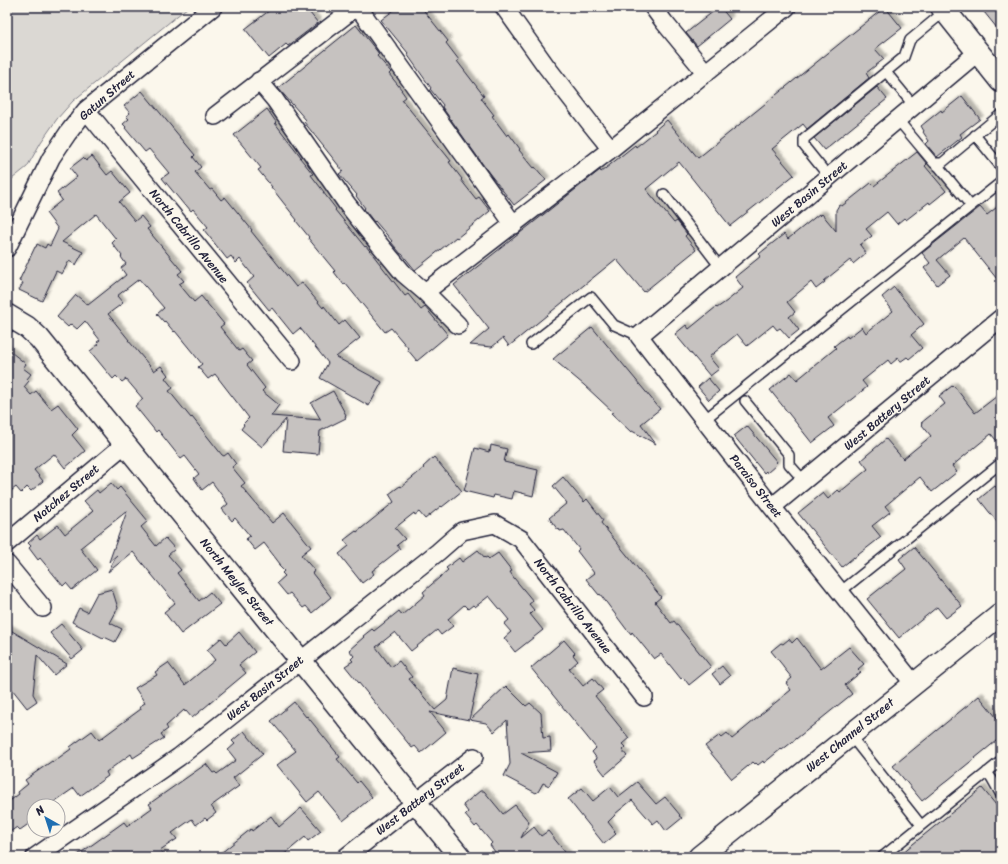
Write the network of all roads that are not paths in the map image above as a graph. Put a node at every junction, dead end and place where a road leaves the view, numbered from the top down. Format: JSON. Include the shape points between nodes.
{"nodes":[{"id":1,"x":212,"y":7,"type":"edge"},
{"id":2,"x":504,"y":7,"type":"edge"},
{"id":3,"x":653,"y":7,"type":"edge"},
{"id":4,"x":787,"y":7,"type":"edge"},
{"id":5,"x":351,"y":9,"type":"edge"},
{"id":6,"x":944,"y":9,"type":"edge"},
{"id":7,"x":978,"y":52,"type":"junction"},
{"id":8,"x":886,"y":72,"type":"junction"},
{"id":9,"x":706,"y":73,"type":"junction"},
{"id":10,"x":259,"y":81,"type":"junction"},
{"id":11,"x":1001,"y":81,"type":"edge"},
{"id":12,"x":914,"y":106,"type":"junction"},
{"id":13,"x":86,"y":110,"type":"junction"},
{"id":14,"x":1001,"y":114,"type":"edge"},
{"id":15,"x":215,"y":116,"type":"dead end"},
{"id":16,"x":898,"y":120,"type":"junction"},
{"id":17,"x":975,"y":135,"type":"junction"},
{"id":18,"x":612,"y":149,"type":"junction"},
{"id":19,"x":934,"y":163,"type":"junction"},
{"id":20,"x":1001,"y":167,"type":"edge"},
{"id":21,"x":830,"y":176,"type":"junction"},
{"id":22,"x":1001,"y":182,"type":"edge"},
{"id":23,"x":664,"y":194,"type":"dead end"},
{"id":24,"x":971,"y":206,"type":"junction"},
{"id":25,"x":514,"y":225,"type":"junction"},
{"id":26,"x":7,"y":248,"type":"edge"},
{"id":27,"x":720,"y":267,"type":"junction"},
{"id":28,"x":425,"y":292,"type":"junction"},
{"id":29,"x":7,"y":315,"type":"edge"},
{"id":30,"x":1001,"y":318,"type":"edge"},
{"id":31,"x":458,"y":326,"type":"dead end"},
{"id":32,"x":639,"y":336,"type":"junction"},
{"id":33,"x":531,"y":344,"type":"dead end"},
{"id":34,"x":292,"y":361,"type":"dead end"},
{"id":35,"x":745,"y":401,"type":"dead end"},
{"id":36,"x":704,"y":420,"type":"junction"},
{"id":37,"x":125,"y":444,"type":"junction"},
{"id":38,"x":1001,"y":463,"type":"edge"},
{"id":39,"x":804,"y":481,"type":"junction"},
{"id":40,"x":772,"y":507,"type":"junction"},
{"id":41,"x":495,"y":524,"type":"joint"},
{"id":42,"x":7,"y":543,"type":"edge"},
{"id":43,"x":7,"y":564,"type":"edge"},
{"id":44,"x":840,"y":592,"type":"junction"},
{"id":45,"x":43,"y":608,"type":"dead end"},
{"id":46,"x":1001,"y":614,"type":"edge"},
{"id":47,"x":301,"y":660,"type":"junction"},
{"id":48,"x":914,"y":684,"type":"junction"},
{"id":49,"x":644,"y":697,"type":"dead end"},
{"id":50,"x":850,"y":735,"type":"junction"},
{"id":51,"x":474,"y":756,"type":"dead end"},
{"id":52,"x":1001,"y":761,"type":"edge"},
{"id":53,"x":987,"y":772,"type":"junction"},
{"id":54,"x":1001,"y":795,"type":"edge"},
{"id":55,"x":416,"y":803,"type":"junction"},
{"id":56,"x":920,"y":825,"type":"junction"},
{"id":57,"x":35,"y":857,"type":"edge"},
{"id":58,"x":346,"y":857,"type":"edge"},
{"id":59,"x":460,"y":857,"type":"edge"},
{"id":60,"x":699,"y":857,"type":"edge"},
{"id":61,"x":882,"y":857,"type":"edge"}],
"edges":[{"from":1,"to":13,"type":"street","name":"Gatun Street"},
{"from":2,"to":18,"type":"street","via":[[566,93]]},
{"from":3,"to":9,"type":"street"},
{"from":4,"to":9,"type":"street"},
{"from":5,"to":10,"type":"street","via":[[305,48]]},
{"from":5,"to":25,"type":"street"},
{"from":6,"to":7,"type":"main road"},
{"from":6,"to":8,"type":"lane","via":[[910,40],[904,57]]},
{"from":7,"to":11,"type":"main road"},
{"from":7,"to":12,"type":"street","name":"West Basin Street"},
{"from":8,"to":12,"type":"lane"},
{"from":8,"to":21,"type":"lane","via":[[804,139],[804,146]]},
{"from":9,"to":18,"type":"street"},
{"from":10,"to":15,"type":"street"},
{"from":10,"to":28,"type":"street","via":[[356,215],[404,274]]},
{"from":12,"to":16,"type":"street","name":"West Basin Street"},
{"from":13,"to":26,"type":"street","name":"Gatun Street","via":[[51,158]]},
{"from":13,"to":34,"type":"street","name":"North Cabrillo Avenue"},
{"from":14,"to":17,"type":"lane"},
{"from":16,"to":19,"type":"lane"},
{"from":16,"to":21,"type":"street","name":"West Basin Street"},
{"from":17,"to":19,"type":"lane","via":[[942,162]]},
{"from":17,"to":20,"type":"lane"},
{"from":18,"to":25,"type":"street"},
{"from":19,"to":24,"type":"lane"},
{"from":21,"to":27,"type":"street","name":"West Basin Street"},
{"from":22,"to":24,"type":"lane"},
{"from":23,"to":27,"type":"lane"},
{"from":24,"to":36,"type":"lane"},
{"from":25,"to":28,"type":"street"},
{"from":27,"to":32,"type":"street","name":"West Basin Street"},
{"from":28,"to":31,"type":"street"},
{"from":29,"to":37,"type":"street","name":"North Meyler Street","via":[[28,327],[39,338]]},
{"from":30,"to":39,"type":"street","name":"West Battery Street"},
{"from":32,"to":33,"type":"lane","name":"Paraiso Street","via":[[614,325],[591,297]]},
{"from":32,"to":36,"type":"street","name":"Paraiso Street"},
{"from":35,"to":39,"type":"lane","via":[[789,454],[789,464]]},
{"from":36,"to":40,"type":"street","name":"Paraiso Street"},
{"from":37,"to":42,"type":"street","name":"Natchez Street"},
{"from":37,"to":47,"type":"street","name":"North Meyler Street"},
{"from":38,"to":44,"type":"lane"},
{"from":39,"to":40,"type":"street","name":"West Battery Street"},
{"from":40,"to":44,"type":"street","name":"Paraiso Street"},
{"from":41,"to":47,"type":"street","name":"West Basin Street","via":[[462,530],[438,552]]},
{"from":41,"to":49,"type":"street","name":"North Cabrillo Avenue","via":[[521,539]]},
{"from":43,"to":45,"type":"street"},
{"from":44,"to":48,"type":"street","name":"Paraiso Street"},
{"from":46,"to":48,"type":"street","name":"West Channel Street"},
{"from":47,"to":55,"type":"street","name":"North Meyler Street"},
{"from":47,"to":57,"type":"street","name":"West Basin Street","via":[[179,758]]},
{"from":48,"to":50,"type":"street","name":"West Channel Street"},
{"from":50,"to":56,"type":"lane"},
{"from":50,"to":60,"type":"street","name":"West Channel Street"},
{"from":51,"to":55,"type":"street","name":"West Battery Street"},
{"from":52,"to":53,"type":"lane"},
{"from":53,"to":54,"type":"lane"},
{"from":53,"to":56,"type":"lane"},
{"from":55,"to":58,"type":"street","name":"West Battery Street"},
{"from":55,"to":59,"type":"street","name":"North Meyler Street"},
{"from":56,"to":61,"type":"lane"}]}
